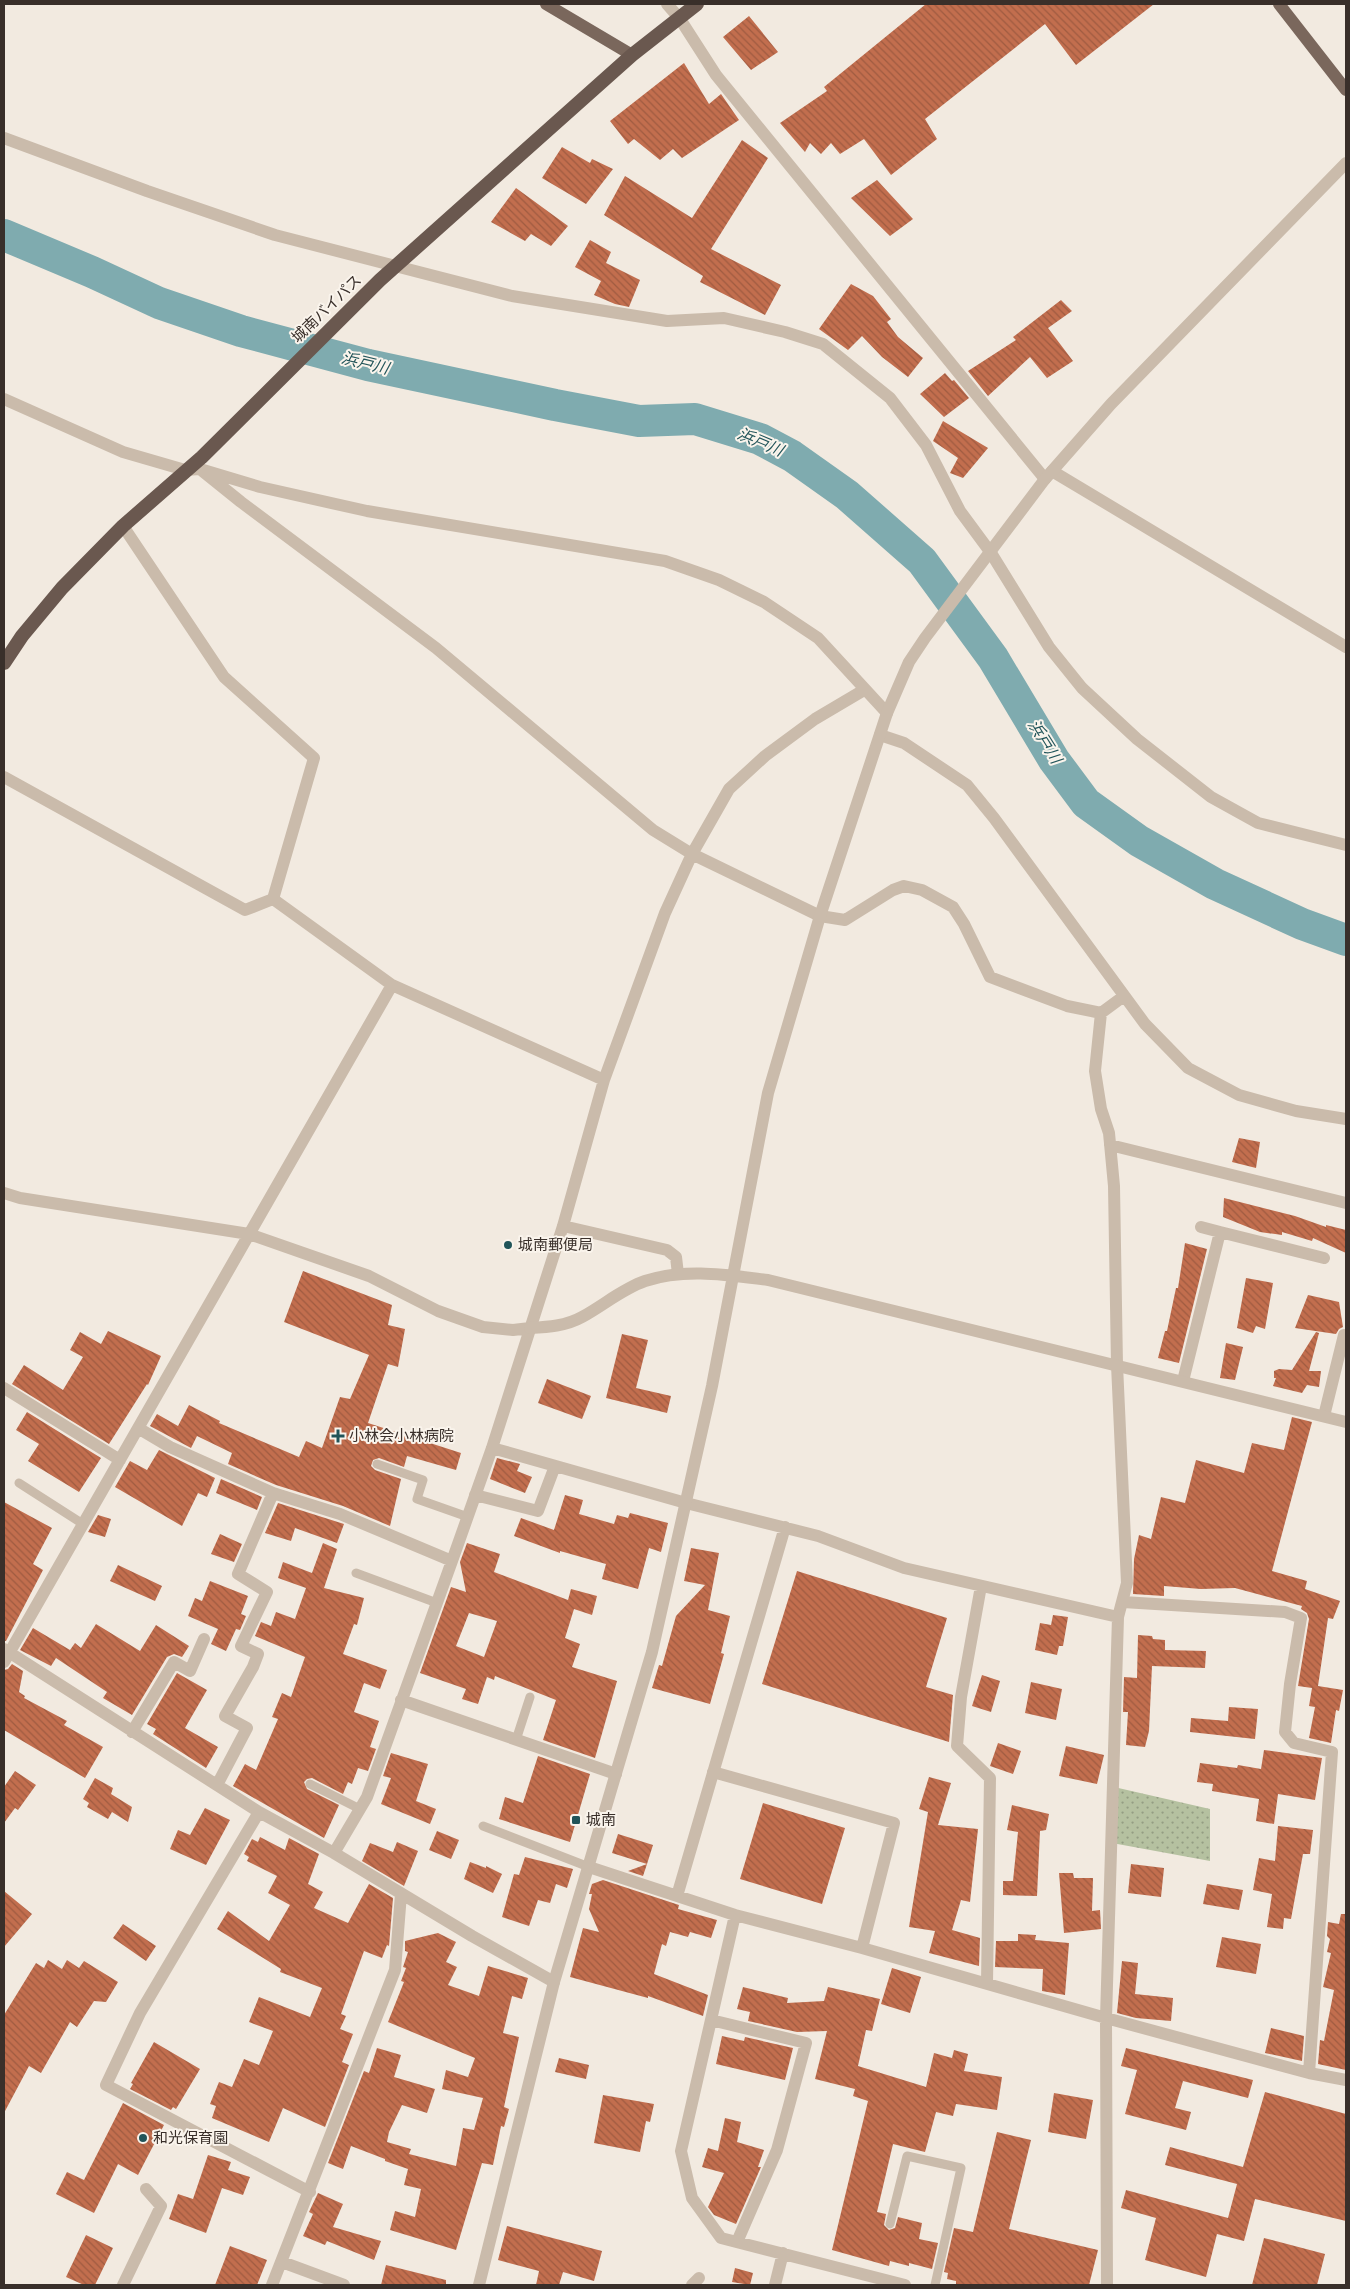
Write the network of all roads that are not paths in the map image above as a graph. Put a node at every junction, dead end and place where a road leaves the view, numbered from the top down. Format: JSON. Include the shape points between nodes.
{"nodes":[{"id":1,"x":546,"y":4,"type":"edge"},
{"id":2,"x":667,"y":4,"type":"edge"},
{"id":3,"x":698,"y":4,"type":"edge"},
{"id":4,"x":1280,"y":4,"type":"edge"},
{"id":5,"x":680,"y":19,"type":"junction"},
{"id":6,"x":632,"y":55,"type":"junction"},
{"id":7,"x":1346,"y":90,"type":"edge"},
{"id":8,"x":4,"y":138,"type":"edge"},
{"id":9,"x":1346,"y":163,"type":"edge"},
{"id":10,"x":394,"y":266,"type":"junction"},
{"id":11,"x":4,"y":399,"type":"edge"},
{"id":12,"x":201,"y":463,"type":"junction"},
{"id":13,"x":185,"y":470,"type":"junction"},
{"id":14,"x":1049,"y":475,"type":"junction"},
{"id":15,"x":123,"y":526,"type":"junction"},
{"id":16,"x":991,"y":553,"type":"junction"},
{"id":17,"x":1346,"y":647,"type":"edge"},
{"id":18,"x":4,"y":663,"type":"edge"},
{"id":19,"x":864,"y":690,"type":"junction"},
{"id":20,"x":887,"y":713,"type":"junction"},
{"id":21,"x":880,"y":735,"type":"junction"},
{"id":22,"x":4,"y":777,"type":"edge"},
{"id":23,"x":1346,"y":845,"type":"edge"},
{"id":24,"x":692,"y":854,"type":"junction"},
{"id":25,"x":273,"y":899,"type":"junction"},
{"id":26,"x":820,"y":916,"type":"junction"},
{"id":27,"x":392,"y":985,"type":"junction"},
{"id":28,"x":1124,"y":996,"type":"junction"},
{"id":29,"x":1101,"y":1013,"type":"junction"},
{"id":30,"x":604,"y":1080,"type":"junction"},
{"id":31,"x":1346,"y":1119,"type":"edge"},
{"id":32,"x":1110,"y":1145,"type":"junction"},
{"id":33,"x":4,"y":1193,"type":"edge"},
{"id":34,"x":1346,"y":1203,"type":"edge"},
{"id":35,"x":563,"y":1226,"type":"junction"},
{"id":36,"x":1202,"y":1227,"type":"dead end"},
{"id":37,"x":1220,"y":1232,"type":"junction"},
{"id":38,"x":249,"y":1234,"type":"junction"},
{"id":39,"x":1324,"y":1258,"type":"dead end"},
{"id":40,"x":678,"y":1274,"type":"junction"},
{"id":41,"x":734,"y":1275,"type":"junction"},
{"id":42,"x":530,"y":1328,"type":"junction"},
{"id":43,"x":1344,"y":1335,"type":"dead end"},
{"id":44,"x":1117,"y":1365,"type":"junction"},
{"id":45,"x":1183,"y":1381,"type":"junction"},
{"id":46,"x":4,"y":1388,"type":"edge"},
{"id":47,"x":1324,"y":1416,"type":"junction"},
{"id":48,"x":1346,"y":1422,"type":"edge"},
{"id":49,"x":138,"y":1428,"type":"junction"},
{"id":50,"x":492,"y":1448,"type":"junction"},
{"id":51,"x":120,"y":1460,"type":"junction"},
{"id":52,"x":377,"y":1464,"type":"dead end"},
{"id":53,"x":555,"y":1466,"type":"junction"},
{"id":54,"x":19,"y":1483,"type":"dead end"},
{"id":55,"x":272,"y":1493,"type":"junction"},
{"id":56,"x":475,"y":1495,"type":"junction"},
{"id":57,"x":686,"y":1503,"type":"junction"},
{"id":58,"x":468,"y":1517,"type":"junction"},
{"id":59,"x":83,"y":1524,"type":"junction"},
{"id":60,"x":784,"y":1527,"type":"junction"},
{"id":61,"x":452,"y":1561,"type":"junction"},
{"id":62,"x":356,"y":1573,"type":"dead end"},
{"id":63,"x":980,"y":1586,"type":"junction"},
{"id":64,"x":1122,"y":1602,"type":"junction"},
{"id":65,"x":437,"y":1603,"type":"junction"},
{"id":66,"x":1118,"y":1617,"type":"junction"},
{"id":67,"x":204,"y":1638,"type":"dead end"},
{"id":68,"x":5,"y":1655,"type":"edge"},
{"id":69,"x":530,"y":1697,"type":"dead end"},
{"id":70,"x":402,"y":1700,"type":"junction"},
{"id":71,"x":132,"y":1732,"type":"junction"},
{"id":72,"x":516,"y":1740,"type":"junction"},
{"id":73,"x":713,"y":1772,"type":"junction"},
{"id":74,"x":616,"y":1774,"type":"junction"},
{"id":75,"x":310,"y":1784,"type":"dead end"},
{"id":76,"x":217,"y":1786,"type":"junction"},
{"id":77,"x":360,"y":1809,"type":"junction"},
{"id":78,"x":258,"y":1812,"type":"junction"},
{"id":79,"x":483,"y":1826,"type":"dead end"},
{"id":80,"x":334,"y":1853,"type":"junction"},
{"id":81,"x":589,"y":1867,"type":"junction"},
{"id":82,"x":401,"y":1894,"type":"junction"},
{"id":83,"x":677,"y":1896,"type":"junction"},
{"id":84,"x":735,"y":1915,"type":"junction"},
{"id":85,"x":862,"y":1948,"type":"junction"},
{"id":86,"x":554,"y":1982,"type":"junction"},
{"id":87,"x":987,"y":1983,"type":"junction"},
{"id":88,"x":1106,"y":2018,"type":"junction"},
{"id":89,"x":711,"y":2020,"type":"junction"},
{"id":90,"x":1309,"y":2072,"type":"junction"},
{"id":91,"x":1346,"y":2080,"type":"edge"},
{"id":92,"x":146,"y":2188,"type":"dead end"},
{"id":93,"x":310,"y":2192,"type":"junction"},
{"id":94,"x":890,"y":2224,"type":"dead end"},
{"id":95,"x":737,"y":2242,"type":"junction"},
{"id":96,"x":783,"y":2253,"type":"junction"},
{"id":97,"x":282,"y":2262,"type":"junction"},
{"id":98,"x":869,"y":2281,"type":"edge"},
{"id":99,"x":123,"y":2285,"type":"edge"},
{"id":100,"x":272,"y":2285,"type":"edge"},
{"id":101,"x":344,"y":2285,"type":"edge"},
{"id":102,"x":479,"y":2285,"type":"edge"},
{"id":103,"x":775,"y":2285,"type":"edge"},
{"id":104,"x":905,"y":2285,"type":"edge"},
{"id":105,"x":935,"y":2285,"type":"edge"},
{"id":106,"x":1107,"y":2285,"type":"edge"}],
"edges":[{"from":1,"to":6,"type":"main road"},
{"from":2,"to":5,"type":"street"},
{"from":3,"to":5,"type":"highway","name":"城南バイパス"},
{"from":4,"to":7,"type":"main road"},
{"from":5,"to":6,"type":"highway","name":"城南バイパス"},
{"from":5,"to":14,"type":"street","via":[[716,75]]},
{"from":6,"to":10,"type":"highway","name":"城南バイパス"},
{"from":8,"to":10,"type":"street","via":[[275,235]]},
{"from":9,"to":14,"type":"street","via":[[1111,404]]},
{"from":10,"to":12,"type":"highway","name":"城南バイパス"},
{"from":10,"to":16,"type":"street","via":[[512,296],[667,322],[724,318],[823,344],[890,398],[926,446],[960,512]]},
{"from":11,"to":13,"type":"street","via":[[123,452]]},
{"from":12,"to":13,"type":"highway","name":"城南バイパス"},
{"from":12,"to":19,"type":"street","via":[[260,487],[367,511],[664,561],[719,580],[764,602],[818,638]]},
{"from":12,"to":24,"type":"street","via":[[241,502],[436,648],[653,830]]},
{"from":13,"to":15,"type":"highway","name":"城南バイパス"},
{"from":14,"to":16,"type":"street"},
{"from":14,"to":17,"type":"street"},
{"from":15,"to":18,"type":"highway","name":"城南バイパス","via":[[62,588]]},
{"from":15,"to":25,"type":"street","via":[[224,677],[314,758]]},
{"from":16,"to":20,"type":"street","via":[[909,662]]},
{"from":16,"to":23,"type":"street","via":[[1049,647],[1082,688],[1137,739],[1210,798],[1258,823]]},
{"from":19,"to":20,"type":"street"},
{"from":19,"to":24,"type":"street","via":[[815,719],[765,756],[729,789]]},
{"from":20,"to":21,"type":"street"},
{"from":21,"to":26,"type":"street"},
{"from":21,"to":28,"type":"street","via":[[904,743],[967,785]]},
{"from":22,"to":25,"type":"street","via":[[245,910]]},
{"from":24,"to":26,"type":"street"},
{"from":24,"to":30,"type":"street","via":[[665,913]]},
{"from":25,"to":27,"type":"street"},
{"from":26,"to":29,"type":"street","via":[[846,920],[904,886],[922,890],[953,907],[990,977],[1067,1006]]},
{"from":26,"to":41,"type":"street","via":[[768,1093]]},
{"from":27,"to":30,"type":"street"},
{"from":27,"to":38,"type":"street"},
{"from":28,"to":29,"type":"street"},
{"from":28,"to":31,"type":"street","via":[[1145,1024],[1188,1068],[1239,1096],[1296,1111]]},
{"from":29,"to":32,"type":"street","via":[[1095,1071]]},
{"from":30,"to":35,"type":"street"},
{"from":32,"to":34,"type":"street"},
{"from":32,"to":44,"type":"street","via":[[1114,1186]]},
{"from":33,"to":38,"type":"street"},
{"from":35,"to":40,"type":"street","via":[[667,1250],[676,1258]]},
{"from":35,"to":42,"type":"street"},
{"from":36,"to":37,"type":"street"},
{"from":37,"to":39,"type":"street"},
{"from":37,"to":45,"type":"street"},
{"from":38,"to":42,"type":"street","via":[[369,1276],[438,1310],[483,1327]]},
{"from":38,"to":49,"type":"street"},
{"from":40,"to":41,"type":"street"},
{"from":40,"to":42,"type":"street","via":[[646,1281],[611,1297],[581,1318],[554,1327]]},
{"from":41,"to":44,"type":"street","via":[[768,1280]]},
{"from":41,"to":57,"type":"street"},
{"from":42,"to":50,"type":"street"},
{"from":43,"to":47,"type":"street"},
{"from":44,"to":45,"type":"street"},
{"from":44,"to":64,"type":"street","via":[[1127,1583]]},
{"from":45,"to":47,"type":"street"},
{"from":46,"to":51,"type":"street"},
{"from":47,"to":48,"type":"street"},
{"from":49,"to":51,"type":"street"},
{"from":49,"to":55,"type":"street","via":[[170,1447]]},
{"from":50,"to":53,"type":"street"},
{"from":50,"to":56,"type":"street"},
{"from":51,"to":59,"type":"street"},
{"from":52,"to":58,"type":"lane","via":[[422,1480],[417,1499]]},
{"from":53,"to":56,"type":"street","via":[[538,1511]]},
{"from":53,"to":57,"type":"street"},
{"from":54,"to":59,"type":"lane"},
{"from":55,"to":61,"type":"street","via":[[340,1514]]},
{"from":55,"to":76,"type":"street","via":[[238,1574],[267,1592],[241,1646],[258,1654],[225,1716],[247,1728]]},
{"from":56,"to":58,"type":"street"},
{"from":57,"to":60,"type":"street"},
{"from":57,"to":74,"type":"street","via":[[652,1652]]},
{"from":58,"to":61,"type":"street"},
{"from":59,"to":68,"type":"street"},
{"from":60,"to":63,"type":"street","via":[[904,1568]]},
{"from":60,"to":73,"type":"street"},
{"from":61,"to":65,"type":"street"},
{"from":62,"to":65,"type":"lane"},
{"from":63,"to":66,"type":"street"},
{"from":63,"to":87,"type":"street","via":[[961,1697],[957,1746],[990,1778]]},
{"from":64,"to":66,"type":"street"},
{"from":64,"to":90,"type":"street","via":[[1285,1612],[1301,1618],[1285,1732],[1294,1743],[1332,1752]]},
{"from":65,"to":70,"type":"street"},
{"from":66,"to":88,"type":"street"},
{"from":67,"to":71,"type":"street","via":[[190,1671],[174,1662]]},
{"from":68,"to":71,"type":"street"},
{"from":69,"to":72,"type":"lane"},
{"from":70,"to":72,"type":"street"},
{"from":70,"to":77,"type":"street"},
{"from":71,"to":76,"type":"street"},
{"from":72,"to":74,"type":"street"},
{"from":73,"to":83,"type":"street"},
{"from":73,"to":85,"type":"street","via":[[894,1823]]},
{"from":74,"to":81,"type":"street"},
{"from":75,"to":77,"type":"lane"},
{"from":76,"to":78,"type":"street"},
{"from":77,"to":80,"type":"street"},
{"from":78,"to":80,"type":"street"},
{"from":78,"to":93,"type":"street","via":[[140,2013],[106,2085]]},
{"from":79,"to":81,"type":"lane"},
{"from":80,"to":82,"type":"street"},
{"from":81,"to":83,"type":"street"},
{"from":81,"to":86,"type":"street"},
{"from":82,"to":86,"type":"street"},
{"from":82,"to":93,"type":"street","via":[[395,1970]]},
{"from":83,"to":84,"type":"street"},
{"from":84,"to":85,"type":"street"},
{"from":84,"to":89,"type":"street"},
{"from":85,"to":87,"type":"street"},
{"from":86,"to":102,"type":"street"},
{"from":87,"to":88,"type":"street"},
{"from":88,"to":90,"type":"street"},
{"from":88,"to":106,"type":"street"},
{"from":89,"to":95,"type":"street","via":[[681,2151],[692,2198],[721,2238]]},
{"from":89,"to":95,"type":"street","via":[[806,2043],[777,2150]]},
{"from":90,"to":91,"type":"street"},
{"from":92,"to":99,"type":"street","via":[[161,2206]]},
{"from":93,"to":97,"type":"street"},
{"from":94,"to":105,"type":"lane","via":[[907,2156],[961,2168]]},
{"from":95,"to":96,"type":"street"},
{"from":96,"to":98,"type":"street"},
{"from":96,"to":103,"type":"street"},
{"from":97,"to":100,"type":"street"},
{"from":97,"to":101,"type":"street"},
{"from":98,"to":104,"type":"street"}]}
